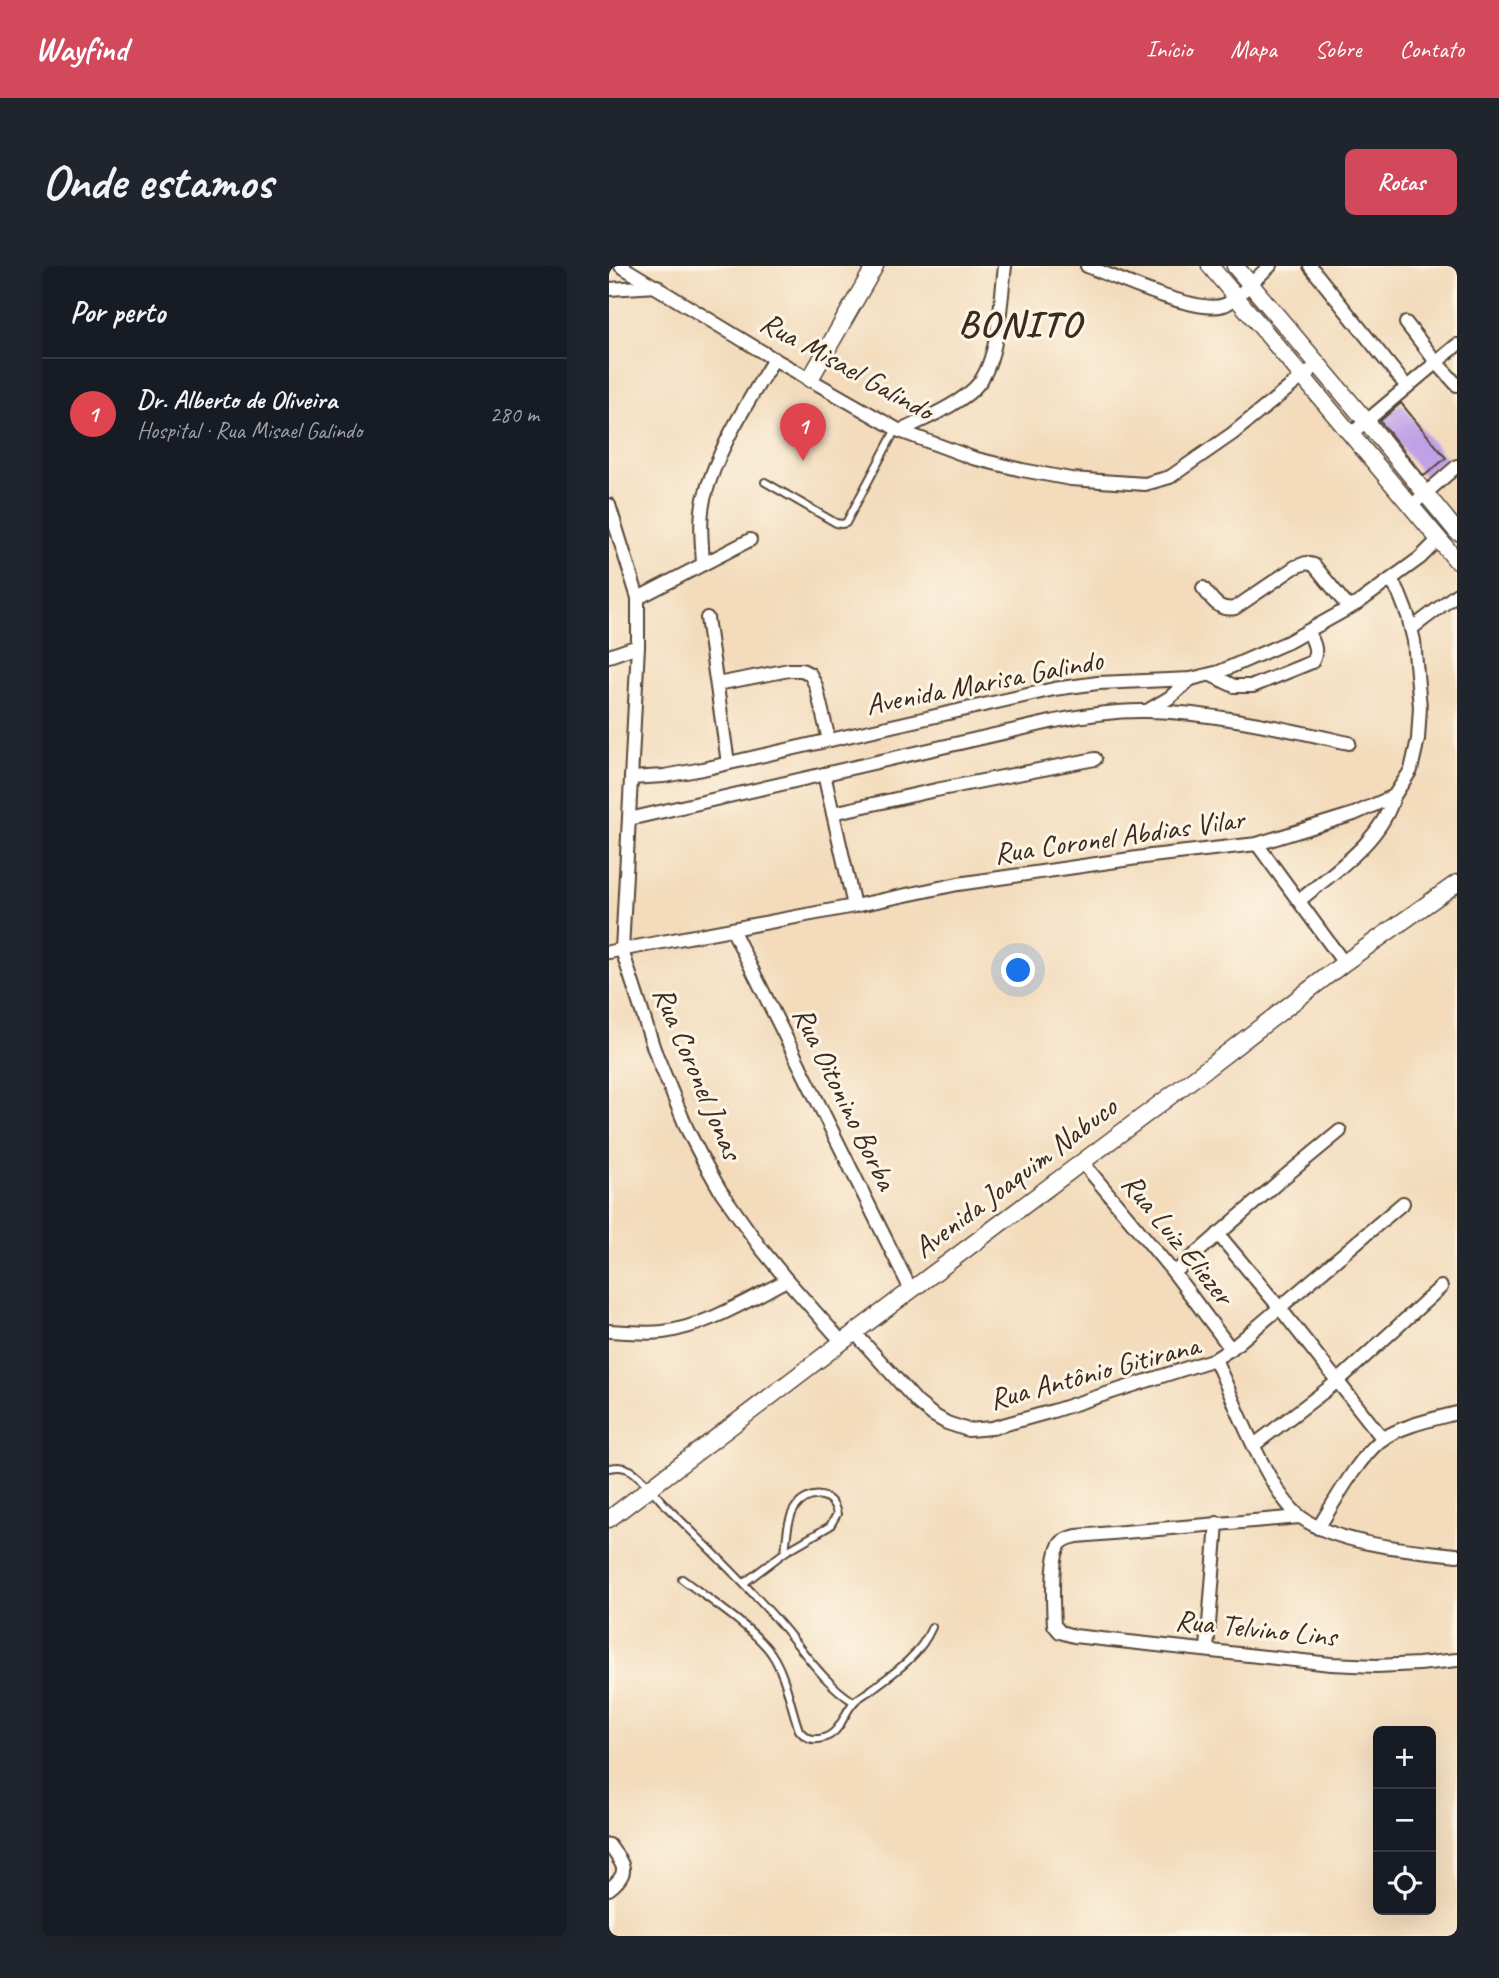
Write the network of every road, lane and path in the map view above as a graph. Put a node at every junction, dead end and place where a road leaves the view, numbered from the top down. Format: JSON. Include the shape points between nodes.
{"nodes":[{"id":1,"x":621,"y":266,"type":"edge"},
{"id":2,"x":875,"y":266,"type":"edge"},
{"id":3,"x":1005,"y":266,"type":"edge"},
{"id":4,"x":1087,"y":266,"type":"edge"},
{"id":5,"x":1210,"y":266,"type":"edge"},
{"id":6,"x":1235,"y":266,"type":"edge"},
{"id":7,"x":1269,"y":266,"type":"edge"},
{"id":8,"x":1310,"y":266,"type":"edge"},
{"id":9,"x":1249,"y":284,"type":"junction"},
{"id":10,"x":657,"y":286,"type":"junction"},
{"id":11,"x":609,"y":289,"type":"edge"},
{"id":12,"x":1235,"y":298,"type":"junction"},
{"id":13,"x":1406,"y":323,"type":"dead end"},
{"id":14,"x":1457,"y":345,"type":"edge"},
{"id":15,"x":774,"y":359,"type":"junction"},
{"id":16,"x":1437,"y":363,"type":"junction"},
{"id":17,"x":1317,"y":365,"type":"junction"},
{"id":18,"x":1303,"y":377,"type":"junction"},
{"id":19,"x":810,"y":379,"type":"junction"},
{"id":20,"x":1457,"y":384,"type":"edge"},
{"id":21,"x":1407,"y":387,"type":"junction"},
{"id":22,"x":1367,"y":422,"type":"junction"},
{"id":23,"x":898,"y":430,"type":"junction"},
{"id":24,"x":1351,"y":434,"type":"junction"},
{"id":25,"x":1457,"y":466,"type":"edge"},
{"id":26,"x":765,"y":482,"type":"dead end"},
{"id":27,"x":1425,"y":495,"type":"junction"},
{"id":28,"x":609,"y":505,"type":"edge"},
{"id":29,"x":1411,"y":506,"type":"junction"},
{"id":30,"x":1457,"y":532,"type":"edge"},
{"id":31,"x":1439,"y":539,"type":"junction"},
{"id":32,"x":750,"y":540,"type":"dead end"},
{"id":33,"x":1457,"y":562,"type":"edge"},
{"id":34,"x":703,"y":564,"type":"junction"},
{"id":35,"x":1391,"y":580,"type":"junction"},
{"id":36,"x":1203,"y":588,"type":"dead end"},
{"id":37,"x":1457,"y":594,"type":"edge"},
{"id":38,"x":638,"y":598,"type":"junction"},
{"id":39,"x":1349,"y":608,"type":"junction"},
{"id":40,"x":707,"y":618,"type":"dead end"},
{"id":41,"x":1411,"y":628,"type":"junction"},
{"id":42,"x":1308,"y":631,"type":"junction"},
{"id":43,"x":638,"y":646,"type":"junction"},
{"id":44,"x":609,"y":656,"type":"edge"},
{"id":45,"x":1210,"y":675,"type":"junction"},
{"id":46,"x":1191,"y":679,"type":"junction"},
{"id":47,"x":716,"y":684,"type":"junction"},
{"id":48,"x":1147,"y":711,"type":"junction"},
{"id":49,"x":829,"y":740,"type":"junction"},
{"id":50,"x":1349,"y":743,"type":"dead end"},
{"id":51,"x":1095,"y":758,"type":"dead end"},
{"id":52,"x":728,"y":763,"type":"junction"},
{"id":53,"x":824,"y":774,"type":"junction"},
{"id":54,"x":631,"y":778,"type":"junction"},
{"id":55,"x":1394,"y":796,"type":"junction"},
{"id":56,"x":833,"y":813,"type":"junction"},
{"id":57,"x":629,"y":819,"type":"junction"},
{"id":58,"x":1257,"y":844,"type":"junction"},
{"id":59,"x":1457,"y":883,"type":"edge"},
{"id":60,"x":1299,"y":901,"type":"junction"},
{"id":61,"x":854,"y":906,"type":"junction"},
{"id":62,"x":732,"y":929,"type":"junction"},
{"id":63,"x":616,"y":951,"type":"edge"},
{"id":64,"x":1344,"y":963,"type":"junction"},
{"id":65,"x":1340,"y":1131,"type":"dead end"},
{"id":66,"x":1083,"y":1163,"type":"junction"},
{"id":67,"x":1403,"y":1203,"type":"dead end"},
{"id":68,"x":1217,"y":1234,"type":"junction"},
{"id":69,"x":1174,"y":1273,"type":"junction"},
{"id":70,"x":787,"y":1280,"type":"junction"},
{"id":71,"x":1441,"y":1287,"type":"dead end"},
{"id":72,"x":911,"y":1290,"type":"junction"},
{"id":73,"x":1279,"y":1307,"type":"junction"},
{"id":74,"x":609,"y":1331,"type":"edge"},
{"id":75,"x":848,"y":1337,"type":"junction"},
{"id":76,"x":1231,"y":1349,"type":"junction"},
{"id":77,"x":1215,"y":1359,"type":"junction"},
{"id":78,"x":1338,"y":1381,"type":"junction"},
{"id":79,"x":1457,"y":1413,"type":"edge"},
{"id":80,"x":1383,"y":1439,"type":"junction"},
{"id":81,"x":1254,"y":1445,"type":"junction"},
{"id":82,"x":609,"y":1468,"type":"edge"},
{"id":83,"x":649,"y":1488,"type":"junction"},
{"id":84,"x":1300,"y":1517,"type":"junction"},
{"id":85,"x":609,"y":1520,"type":"edge"},
{"id":86,"x":1217,"y":1523,"type":"junction"},
{"id":87,"x":1318,"y":1528,"type":"junction"},
{"id":88,"x":785,"y":1552,"type":"junction"},
{"id":89,"x":1457,"y":1555,"type":"edge"},
{"id":90,"x":682,"y":1579,"type":"dead end"},
{"id":91,"x":744,"y":1583,"type":"junction"},
{"id":92,"x":932,"y":1627,"type":"dead end"},
{"id":93,"x":1207,"y":1649,"type":"junction"},
{"id":94,"x":1457,"y":1660,"type":"edge"},
{"id":95,"x":854,"y":1702,"type":"junction"},
{"id":96,"x":609,"y":1845,"type":"edge"},
{"id":97,"x":609,"y":1889,"type":"edge"}],
"edges":[{"from":1,"to":10,"type":"street","name":"Rua Misael Galindo"},
{"from":2,"to":19,"type":"street"},
{"from":3,"to":23,"type":"street","via":[[996,333],[980,383],[964,397]]},
{"from":4,"to":12,"type":"street","via":[[1196,304],[1216,307]]},
{"from":5,"to":12,"type":"street"},
{"from":6,"to":9,"type":"street"},
{"from":7,"to":9,"type":"street"},
{"from":8,"to":21,"type":"street"},
{"from":9,"to":12,"type":"street"},
{"from":9,"to":17,"type":"street"},
{"from":10,"to":11,"type":"street"},
{"from":10,"to":15,"type":"street","name":"Rua Misael Galindo"},
{"from":12,"to":18,"type":"street"},
{"from":13,"to":16,"type":"street"},
{"from":14,"to":16,"type":"street"},
{"from":15,"to":19,"type":"street","name":"Rua Misael Galindo"},
{"from":15,"to":34,"type":"street","via":[[714,469],[701,520]]},
{"from":16,"to":20,"type":"street"},
{"from":16,"to":21,"type":"street"},
{"from":17,"to":18,"type":"street","name":"Rua Misael Galindo"},
{"from":17,"to":22,"type":"street"},
{"from":18,"to":23,"type":"street","name":"Rua Misael Galindo","via":[[1201,457],[1170,477],[1145,484],[1023,470],[973,458]]},
{"from":18,"to":24,"type":"street"},
{"from":19,"to":23,"type":"street","name":"Rua Misael Galindo"},
{"from":21,"to":22,"type":"street"},
{"from":22,"to":24,"type":"street"},
{"from":22,"to":27,"type":"street"},
{"from":23,"to":26,"type":"lane","via":[[846,523],[836,523]]},
{"from":24,"to":29,"type":"street"},
{"from":25,"to":27,"type":"street"},
{"from":27,"to":29,"type":"street"},
{"from":27,"to":30,"type":"street"},
{"from":28,"to":38,"type":"street"},
{"from":29,"to":31,"type":"street"},
{"from":31,"to":33,"type":"street"},
{"from":31,"to":35,"type":"street","name":"Avenida Marisa Galindo"},
{"from":32,"to":34,"type":"street"},
{"from":34,"to":38,"type":"street"},
{"from":35,"to":39,"type":"street","name":"Avenida Marisa Galindo"},
{"from":35,"to":41,"type":"street"},
{"from":36,"to":39,"type":"street","via":[[1218,607],[1235,608],[1306,563],[1314,565]]},
{"from":37,"to":41,"type":"street"},
{"from":38,"to":43,"type":"street"},
{"from":39,"to":42,"type":"street","name":"Avenida Marisa Galindo"},
{"from":40,"to":47,"type":"street"},
{"from":41,"to":55,"type":"street","via":[[1419,678],[1418,739],[1411,769]]},
{"from":42,"to":45,"type":"street","name":"Avenida Marisa Galindo"},
{"from":42,"to":45,"type":"street","via":[[1315,652],[1312,662],[1253,686],[1234,686]]},
{"from":43,"to":44,"type":"street"},
{"from":43,"to":54,"type":"street"},
{"from":45,"to":46,"type":"street","name":"Avenida Marisa Galindo"},
{"from":46,"to":48,"type":"street"},
{"from":46,"to":49,"type":"street","name":"Avenida Marisa Galindo","via":[[1065,687]]},
{"from":47,"to":49,"type":"street","via":[[803,670],[816,687]]},
{"from":47,"to":52,"type":"street"},
{"from":48,"to":50,"type":"street","name":"Avenida Marisa Galindo","via":[[1232,720]]},
{"from":48,"to":53,"type":"street","name":"Avenida Marisa Galindo","via":[[1070,718]]},
{"from":49,"to":52,"type":"street","name":"Avenida Marisa Galindo"},
{"from":51,"to":56,"type":"street"},
{"from":52,"to":54,"type":"street","name":"Avenida Marisa Galindo","via":[[683,774]]},
{"from":53,"to":56,"type":"street"},
{"from":53,"to":57,"type":"street","name":"Avenida Marisa Galindo"},
{"from":54,"to":57,"type":"street"},
{"from":55,"to":58,"type":"street","name":"Rua Coronel Abdias Vilar","via":[[1354,814]]},
{"from":55,"to":60,"type":"street","via":[[1375,833]]},
{"from":56,"to":61,"type":"street"},
{"from":57,"to":63,"type":"street"},
{"from":58,"to":60,"type":"street"},
{"from":58,"to":61,"type":"street","name":"Rua Coronel Abdias Vilar","via":[[958,884]]},
{"from":59,"to":64,"type":"street","name":"Avenida Joaquim Nabuco"},
{"from":60,"to":64,"type":"street"},
{"from":61,"to":62,"type":"street","name":"Rua Coronel Abdias Vilar"},
{"from":62,"to":63,"type":"street","name":"Rua Coronel Abdias Vilar"},
{"from":62,"to":72,"type":"street","name":"Rua Oitonino Borba"},
{"from":63,"to":70,"type":"street","name":"Rua Coronel Jonas","via":[[687,1129],[720,1190]]},
{"from":64,"to":66,"type":"street","name":"Avenida Joaquim Nabuco"},
{"from":65,"to":68,"type":"street"},
{"from":66,"to":69,"type":"street","name":"Rua Luiz Eliezer"},
{"from":66,"to":72,"type":"street","name":"Avenida Joaquim Nabuco"},
{"from":67,"to":73,"type":"street"},
{"from":68,"to":69,"type":"street"},
{"from":68,"to":73,"type":"street"},
{"from":69,"to":76,"type":"street","name":"Rua Luiz Eliezer"},
{"from":70,"to":74,"type":"street","via":[[705,1320],[663,1332]]},
{"from":70,"to":75,"type":"street","name":"Rua Coronel Jonas"},
{"from":71,"to":78,"type":"street"},
{"from":72,"to":75,"type":"street","name":"Avenida Joaquim Nabuco"},
{"from":73,"to":76,"type":"street"},
{"from":73,"to":78,"type":"street"},
{"from":75,"to":77,"type":"street","name":"Rua Antônio Gitirana","via":[[933,1415],[968,1430],[1053,1411]]},
{"from":75,"to":83,"type":"street","name":"Avenida Joaquim Nabuco"},
{"from":76,"to":77,"type":"street"},
{"from":77,"to":81,"type":"street","name":"Rua Antônio Gitirana"},
{"from":78,"to":80,"type":"street"},
{"from":78,"to":81,"type":"street"},
{"from":79,"to":80,"type":"street"},
{"from":80,"to":87,"type":"street"},
{"from":81,"to":84,"type":"street","name":"Rua Antônio Gitirana","via":[[1286,1503]]},
{"from":82,"to":83,"type":"lane","via":[[629,1469]]},
{"from":83,"to":85,"type":"street","name":"Avenida Joaquim Nabuco"},
{"from":83,"to":91,"type":"lane"},
{"from":84,"to":86,"type":"street"},
{"from":84,"to":87,"type":"street","name":"Rua Antônio Gitirana"},
{"from":86,"to":93,"type":"street"},
{"from":86,"to":93,"type":"street","name":"Rua Telvino Lins","via":[[1077,1536],[1059,1545],[1056,1558],[1054,1625],[1060,1632]]},
{"from":87,"to":89,"type":"street","name":"Rua Antônio Gitirana","via":[[1356,1540]]},
{"from":88,"to":88,"type":"lane","via":[[830,1526],[837,1514],[833,1501],[817,1495],[796,1507]]},
{"from":88,"to":91,"type":"lane"},
{"from":90,"to":95,"type":"lane","via":[[770,1653],[804,1736],[821,1739],[832,1734]]},
{"from":91,"to":95,"type":"lane","via":[[829,1683]]},
{"from":92,"to":95,"type":"lane","via":[[918,1653]]},
{"from":93,"to":94,"type":"street","name":"Rua Telvino Lins","via":[[1342,1664]]},
{"from":96,"to":97,"type":"street","via":[[624,1874]]}]}
